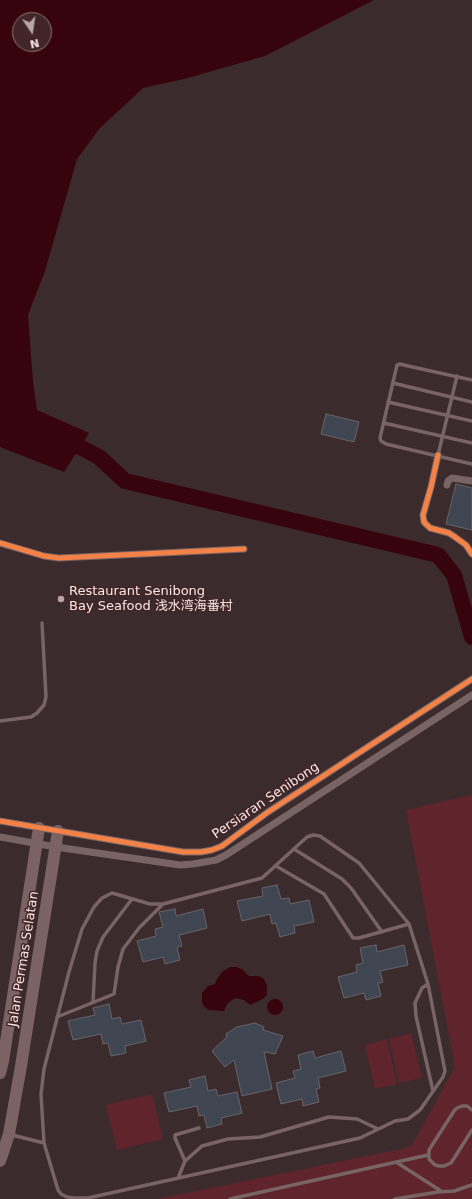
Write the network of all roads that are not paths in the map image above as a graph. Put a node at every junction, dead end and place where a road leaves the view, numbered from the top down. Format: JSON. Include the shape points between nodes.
{"nodes":[{"id":1,"x":458,"y":376,"type":"junction"},
{"id":2,"x":472,"y":380,"type":"edge"},
{"id":3,"x":393,"y":383,"type":"junction"},
{"id":4,"x":452,"y":397,"type":"junction"},
{"id":5,"x":388,"y":402,"type":"junction"},
{"id":6,"x":472,"y":402,"type":"edge"},
{"id":7,"x":448,"y":416,"type":"junction"},
{"id":8,"x":472,"y":422,"type":"edge"},
{"id":9,"x":384,"y":423,"type":"junction"},
{"id":10,"x":442,"y":436,"type":"junction"},
{"id":11,"x":472,"y":443,"type":"edge"},
{"id":12,"x":438,"y":455,"type":"junction"},
{"id":13,"x":472,"y":464,"type":"edge"},
{"id":14,"x":472,"y":481,"type":"edge"},
{"id":15,"x":447,"y":485,"type":"dead end"},
{"id":16,"x":0,"y":543,"type":"edge"},
{"id":17,"x":244,"y":549,"type":"dead end"},
{"id":18,"x":472,"y":554,"type":"edge"},
{"id":19,"x":42,"y":623,"type":"dead end"},
{"id":20,"x":472,"y":679,"type":"edge"},
{"id":21,"x":469,"y":697,"type":"edge"},
{"id":22,"x":0,"y":721,"type":"edge"},
{"id":23,"x":0,"y":822,"type":"edge"},
{"id":24,"x":39,"y":828,"type":"junction"},
{"id":25,"x":58,"y":831,"type":"junction"},
{"id":26,"x":0,"y":837,"type":"edge"},
{"id":27,"x":37,"y":844,"type":"junction"},
{"id":28,"x":56,"y":847,"type":"junction"},
{"id":29,"x":294,"y":849,"type":"junction"},
{"id":30,"x":276,"y":866,"type":"junction"},
{"id":31,"x":132,"y":899,"type":"junction"},
{"id":32,"x":163,"y":904,"type":"junction"},
{"id":33,"x":409,"y":924,"type":"junction"},
{"id":34,"x":382,"y":932,"type":"junction"},
{"id":35,"x":428,"y":984,"type":"junction"},
{"id":36,"x":93,"y":1002,"type":"junction"},
{"id":37,"x":58,"y":1017,"type":"junction"},
{"id":38,"x":21,"y":1066,"type":"junction"},
{"id":39,"x":2,"y":1067,"type":"edge"},
{"id":40,"x":433,"y":1091,"type":"junction"},
{"id":41,"x":472,"y":1110,"type":"edge"},
{"id":42,"x":199,"y":1128,"type":"dead end"},
{"id":43,"x":378,"y":1129,"type":"junction"},
{"id":44,"x":472,"y":1130,"type":"edge"},
{"id":45,"x":9,"y":1134,"type":"junction"},
{"id":46,"x":44,"y":1143,"type":"junction"},
{"id":47,"x":428,"y":1155,"type":"junction"},
{"id":48,"x":0,"y":1161,"type":"edge"},
{"id":49,"x":185,"y":1161,"type":"junction"},
{"id":50,"x":396,"y":1162,"type":"junction"},
{"id":51,"x":178,"y":1178,"type":"junction"},
{"id":52,"x":472,"y":1185,"type":"edge"},
{"id":53,"x":441,"y":1191,"type":"junction"},
{"id":54,"x":241,"y":1198,"type":"edge"},
{"id":55,"x":230,"y":1199,"type":"edge"},
{"id":56,"x":395,"y":1199,"type":"edge"}],
"edges":[{"from":1,"to":2,"type":"lane"},
{"from":1,"to":3,"type":"lane","via":[[400,364],[396,366]]},
{"from":1,"to":4,"type":"lane"},
{"from":3,"to":4,"type":"lane"},
{"from":3,"to":5,"type":"lane"},
{"from":4,"to":6,"type":"lane"},
{"from":4,"to":7,"type":"lane"},
{"from":5,"to":7,"type":"lane"},
{"from":5,"to":9,"type":"lane"},
{"from":7,"to":8,"type":"lane"},
{"from":7,"to":10,"type":"lane"},
{"from":9,"to":10,"type":"lane"},
{"from":9,"to":12,"type":"lane","via":[[380,438],[382,443]]},
{"from":10,"to":11,"type":"lane"},
{"from":10,"to":12,"type":"lane"},
{"from":12,"to":13,"type":"lane"},
{"from":12,"to":18,"type":"street","via":[[423,515],[425,525],[449,533]]},
{"from":14,"to":15,"type":"street","via":[[452,478]]},
{"from":16,"to":17,"type":"street","via":[[59,558]]},
{"from":19,"to":22,"type":"lane","via":[[46,697],[44,705],[33,716]]},
{"from":20,"to":25,"type":"street","name":"Persiaran Senibong","via":[[268,812],[222,846],[212,850],[183,852]]},
{"from":21,"to":28,"type":"street","name":"Persiaran Senibong","via":[[216,860],[180,865]]},
{"from":23,"to":24,"type":"street","name":"Persiaran Senibong"},
{"from":24,"to":25,"type":"street","name":"Persiaran Senibong"},
{"from":24,"to":27,"type":"main road","name":"Jalan Permas Selatan"},
{"from":25,"to":28,"type":"main road","name":"Jalan Permas Selatan"},
{"from":26,"to":27,"type":"street","name":"Persiaran Senibong"},
{"from":27,"to":28,"type":"street","name":"Persiaran Senibong"},
{"from":27,"to":39,"type":"main road","name":"Jalan Permas Selatan"},
{"from":28,"to":38,"type":"main road","name":"Jalan Permas Selatan"},
{"from":29,"to":30,"type":"lane"},
{"from":29,"to":33,"type":"lane","via":[[307,838],[313,835],[320,836],[359,863]]},
{"from":29,"to":34,"type":"lane","via":[[342,879]]},
{"from":30,"to":32,"type":"lane","via":[[262,878]]},
{"from":30,"to":34,"type":"lane","via":[[324,894],[353,938]]},
{"from":31,"to":32,"type":"lane","via":[[150,904]]},
{"from":31,"to":36,"type":"lane","via":[[103,937],[97,951]]},
{"from":31,"to":37,"type":"lane","via":[[112,893],[102,898],[94,907],[82,929]]},
{"from":32,"to":36,"type":"lane","via":[[123,949],[114,994]]},
{"from":33,"to":34,"type":"lane"},
{"from":33,"to":35,"type":"lane"},
{"from":35,"to":40,"type":"lane","via":[[445,1071]]},
{"from":35,"to":40,"type":"lane","via":[[422,988],[415,1003]]},
{"from":36,"to":37,"type":"lane"},
{"from":37,"to":46,"type":"lane","via":[[44,1069],[41,1094]]},
{"from":38,"to":39,"type":"main road","via":[[14,1054],[8,1056]]},
{"from":38,"to":45,"type":"main road","name":"Jalan Permas Selatan"},
{"from":40,"to":43,"type":"lane","via":[[420,1110],[408,1119],[395,1120]]},
{"from":41,"to":47,"type":"lane","via":[[462,1106],[454,1111]]},
{"from":42,"to":49,"type":"lane","via":[[174,1138]]},
{"from":43,"to":49,"type":"lane","via":[[357,1119],[329,1118],[260,1138],[228,1139],[202,1146]]},
{"from":43,"to":51,"type":"lane","via":[[360,1138]]},
{"from":44,"to":47,"type":"lane","via":[[451,1163],[439,1166],[432,1162]]},
{"from":45,"to":46,"type":"lane"},
{"from":45,"to":48,"type":"main road","name":"Jalan Permas Selatan"},
{"from":46,"to":51,"type":"lane","via":[[58,1190],[67,1197],[88,1198]]},
{"from":47,"to":50,"type":"lane"},
{"from":49,"to":51,"type":"lane"},
{"from":50,"to":53,"type":"lane"},
{"from":50,"to":54,"type":"lane"},
{"from":52,"to":53,"type":"lane","via":[[454,1191]]},
{"from":53,"to":56,"type":"lane"},
{"from":54,"to":55,"type":"lane"}]}
